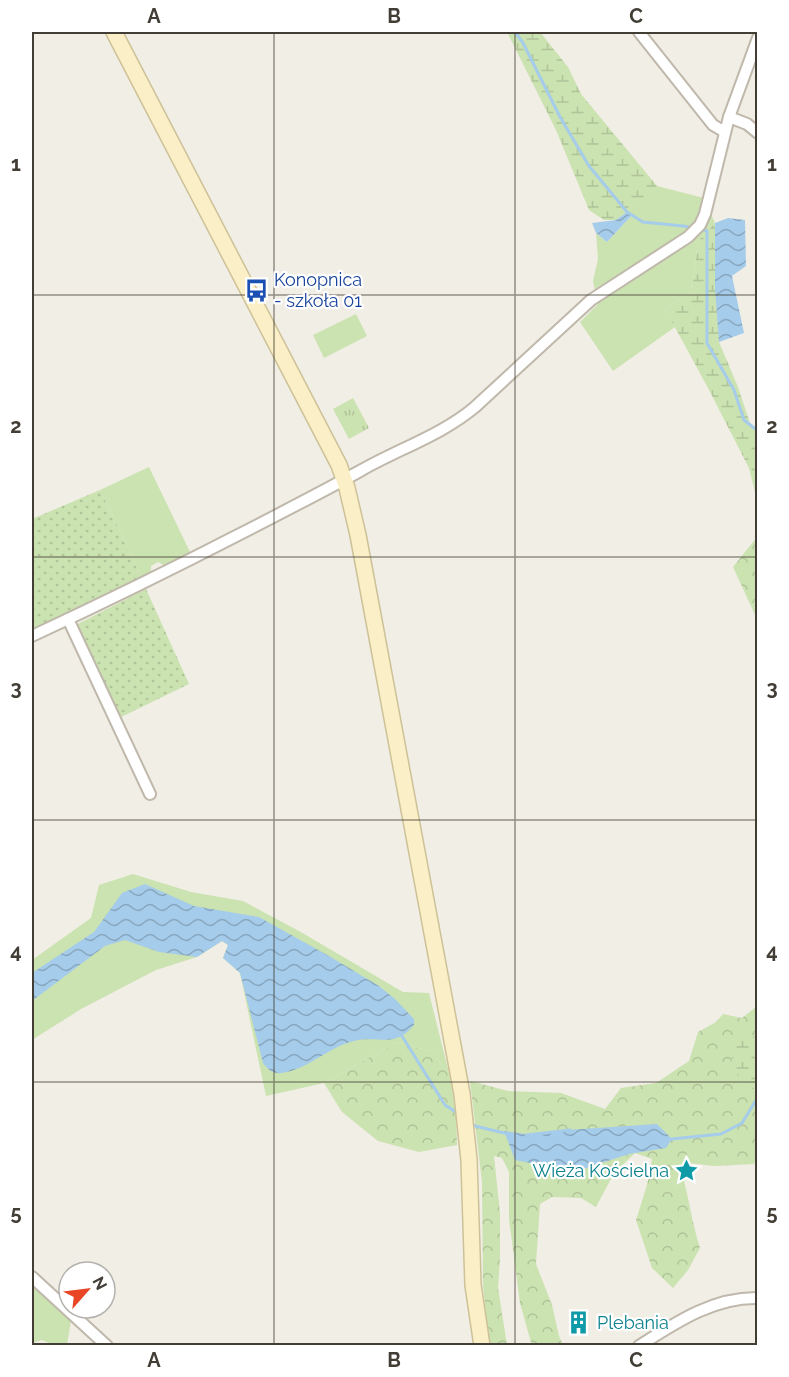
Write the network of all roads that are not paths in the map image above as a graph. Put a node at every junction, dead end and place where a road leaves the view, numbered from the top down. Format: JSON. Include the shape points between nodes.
{"nodes":[{"id":1,"x":114,"y":32,"type":"edge"},
{"id":2,"x":639,"y":32,"type":"edge"},
{"id":3,"x":758,"y":38,"type":"edge"},
{"id":4,"x":729,"y":117,"type":"junction"},
{"id":5,"x":725,"y":132,"type":"junction"},
{"id":6,"x":758,"y":133,"type":"edge"},
{"id":7,"x":345,"y":480,"type":"junction"},
{"id":8,"x":68,"y":619,"type":"junction"},
{"id":9,"x":32,"y":636,"type":"edge"},
{"id":10,"x":150,"y":794,"type":"dead end"},
{"id":11,"x":32,"y":1277,"type":"edge"},
{"id":12,"x":758,"y":1298,"type":"edge"},
{"id":13,"x":107,"y":1346,"type":"edge"},
{"id":14,"x":482,"y":1346,"type":"edge"},
{"id":15,"x":639,"y":1346,"type":"edge"}],
"edges":[{"from":1,"to":7,"type":"street"},
{"from":2,"to":5,"type":"street","via":[[713,124]]},
{"from":3,"to":4,"type":"street"},
{"from":4,"to":5,"type":"street"},
{"from":4,"to":6,"type":"street"},
{"from":5,"to":7,"type":"street","via":[[705,214],[697,229],[591,300],[465,416]]},
{"from":7,"to":8,"type":"street"},
{"from":7,"to":14,"type":"street","via":[[462,1094],[473,1285]]},
{"from":8,"to":9,"type":"street"},
{"from":8,"to":10,"type":"street"},
{"from":11,"to":13,"type":"street"},
{"from":12,"to":15,"type":"street","via":[[731,1300],[711,1307],[684,1318]]}]}
